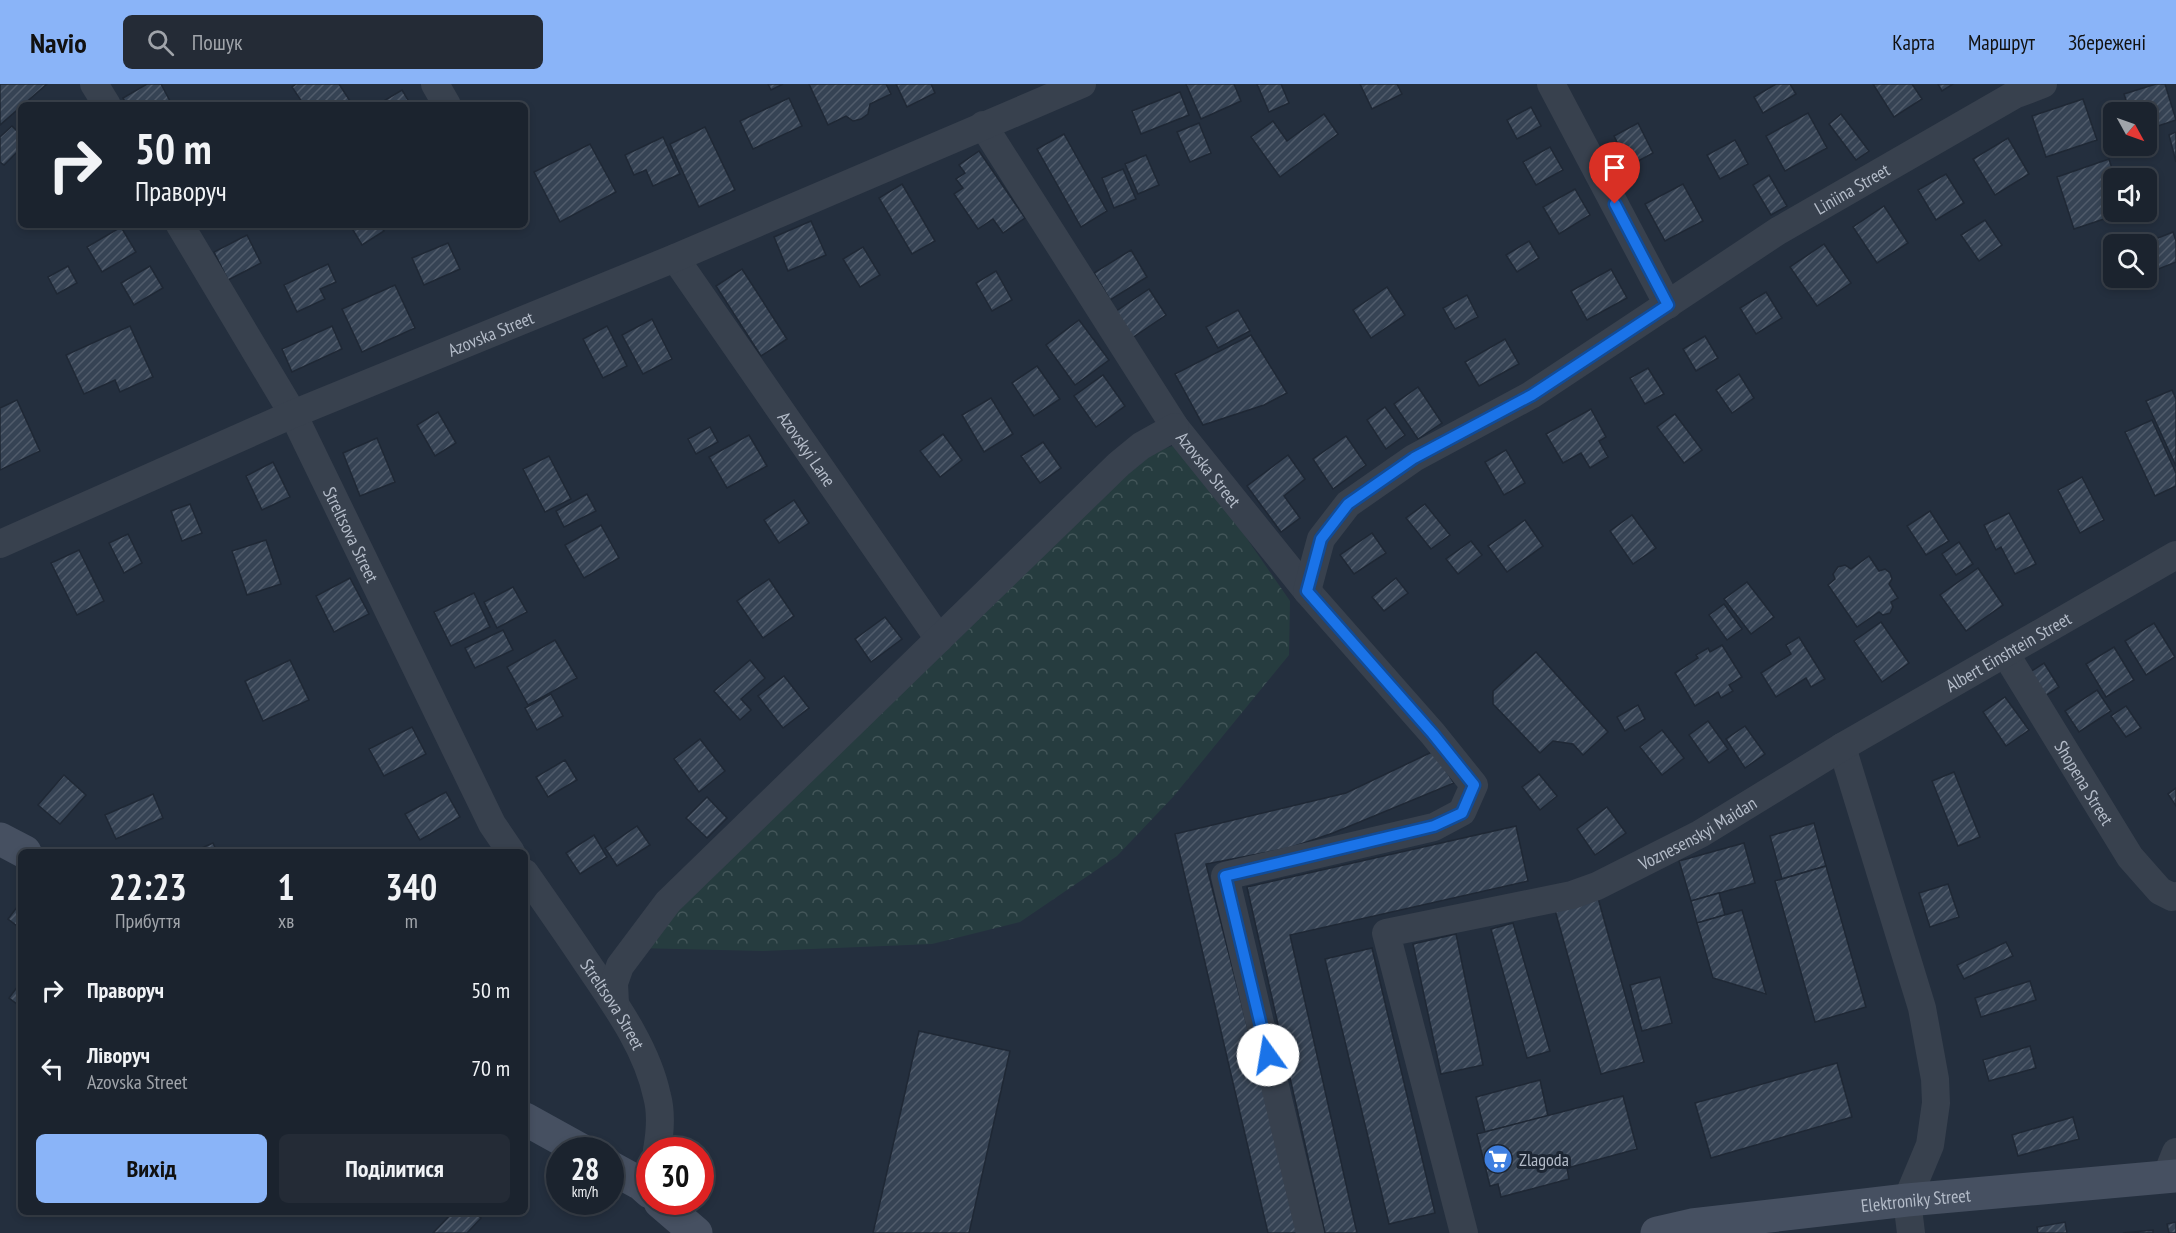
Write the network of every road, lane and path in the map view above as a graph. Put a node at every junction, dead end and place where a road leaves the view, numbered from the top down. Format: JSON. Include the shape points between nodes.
{"nodes":[{"id":1,"x":94,"y":84,"type":"edge"},
{"id":2,"x":435,"y":84,"type":"edge"},
{"id":3,"x":1082,"y":84,"type":"edge"},
{"id":4,"x":1551,"y":84,"type":"edge"},
{"id":5,"x":2043,"y":84,"type":"edge"},
{"id":6,"x":105,"y":102,"type":"edge"},
{"id":7,"x":445,"y":102,"type":"edge"},
{"id":8,"x":983,"y":125,"type":"junction"},
{"id":9,"x":182,"y":228,"type":"edge"},
{"id":10,"x":675,"y":258,"type":"junction"},
{"id":11,"x":1668,"y":305,"type":"junction"},
{"id":12,"x":293,"y":414,"type":"junction"},
{"id":13,"x":1175,"y":427,"type":"junction"},
{"id":14,"x":0,"y":544,"type":"edge"},
{"id":15,"x":2176,"y":555,"type":"edge"},
{"id":16,"x":1307,"y":591,"type":"junction"},
{"id":17,"x":939,"y":639,"type":"junction"},
{"id":18,"x":2005,"y":653,"type":"junction"},
{"id":19,"x":1842,"y":747,"type":"junction"},
{"id":20,"x":0,"y":840,"type":"edge"},
{"id":21,"x":19,"y":849,"type":"edge"},
{"id":22,"x":509,"y":849,"type":"edge"},
{"id":23,"x":528,"y":877,"type":"edge"},
{"id":24,"x":2176,"y":896,"type":"edge"},
{"id":25,"x":615,"y":1004,"type":"junction"},
{"id":26,"x":528,"y":1121,"type":"edge"},
{"id":27,"x":557,"y":1137,"type":"edge"},
{"id":28,"x":659,"y":1137,"type":"edge"},
{"id":29,"x":2173,"y":1168,"type":"edge"},
{"id":30,"x":1906,"y":1200,"type":"junction"},
{"id":31,"x":678,"y":1215,"type":"edge"},
{"id":32,"x":696,"y":1233,"type":"edge"},
{"id":33,"x":1310,"y":1233,"type":"edge"},
{"id":34,"x":1464,"y":1233,"type":"edge"},
{"id":35,"x":1658,"y":1233,"type":"edge"},
{"id":36,"x":1911,"y":1233,"type":"edge"}],
"edges":[{"from":1,"to":6,"type":"street"},
{"from":2,"to":7,"type":"street"},
{"from":3,"to":8,"type":"street","name":"Azovska Street"},
{"from":4,"to":11,"type":"street"},
{"from":5,"to":11,"type":"street","name":"Liniina Street","via":[[2014,95],[1778,231]]},
{"from":8,"to":10,"type":"street","name":"Azovska Street"},
{"from":8,"to":13,"type":"street","name":"Azovska Street"},
{"from":9,"to":12,"type":"street","name":"Streltsova Street"},
{"from":10,"to":12,"type":"street","name":"Azovska Street"},
{"from":10,"to":17,"type":"street","name":"Azovskyi Lane"},
{"from":11,"to":16,"type":"street","name":"Liniina Street","via":[[1532,395],[1414,458],[1348,504],[1321,539]]},
{"from":12,"to":14,"type":"street","name":"Azovska Street"},
{"from":12,"to":22,"type":"street","name":"Streltsova Street","via":[[492,824]]},
{"from":13,"to":16,"type":"street","name":"Azovska Street"},
{"from":13,"to":17,"type":"street","via":[[1119,464]]},
{"from":15,"to":18,"type":"street","name":"Albert Einshtein Street"},
{"from":16,"to":33,"type":"street","name":"Azovska Street","via":[[1474,785],[1462,813],[1434,826],[1225,876]]},
{"from":17,"to":25,"type":"street","via":[[668,902],[620,966],[614,983]]},
{"from":18,"to":19,"type":"street","name":"Albert Einshtein Street"},
{"from":18,"to":24,"type":"street","name":"Shopena Street","via":[[2130,857],[2160,891]]},
{"from":19,"to":30,"type":"street","via":[[1922,1008],[1935,1079],[1930,1145]]},
{"from":19,"to":34,"type":"street","name":"Voznesenskyi Maidan","via":[[1700,834],[1597,886],[1386,933]]},
{"from":20,"to":21,"type":"main road"},
{"from":23,"to":25,"type":"street","name":"Streltsova Street"},
{"from":25,"to":28,"type":"street","name":"Streltsova Street","via":[[652,1076],[658,1098]]},
{"from":26,"to":27,"type":"main road"},
{"from":29,"to":30,"type":"main road","name":"Elektroniky Street"},
{"from":30,"to":35,"type":"main road","name":"Elektroniky Street","via":[[1692,1225]]},
{"from":30,"to":36,"type":"street"},
{"from":31,"to":32,"type":"main road"}]}
